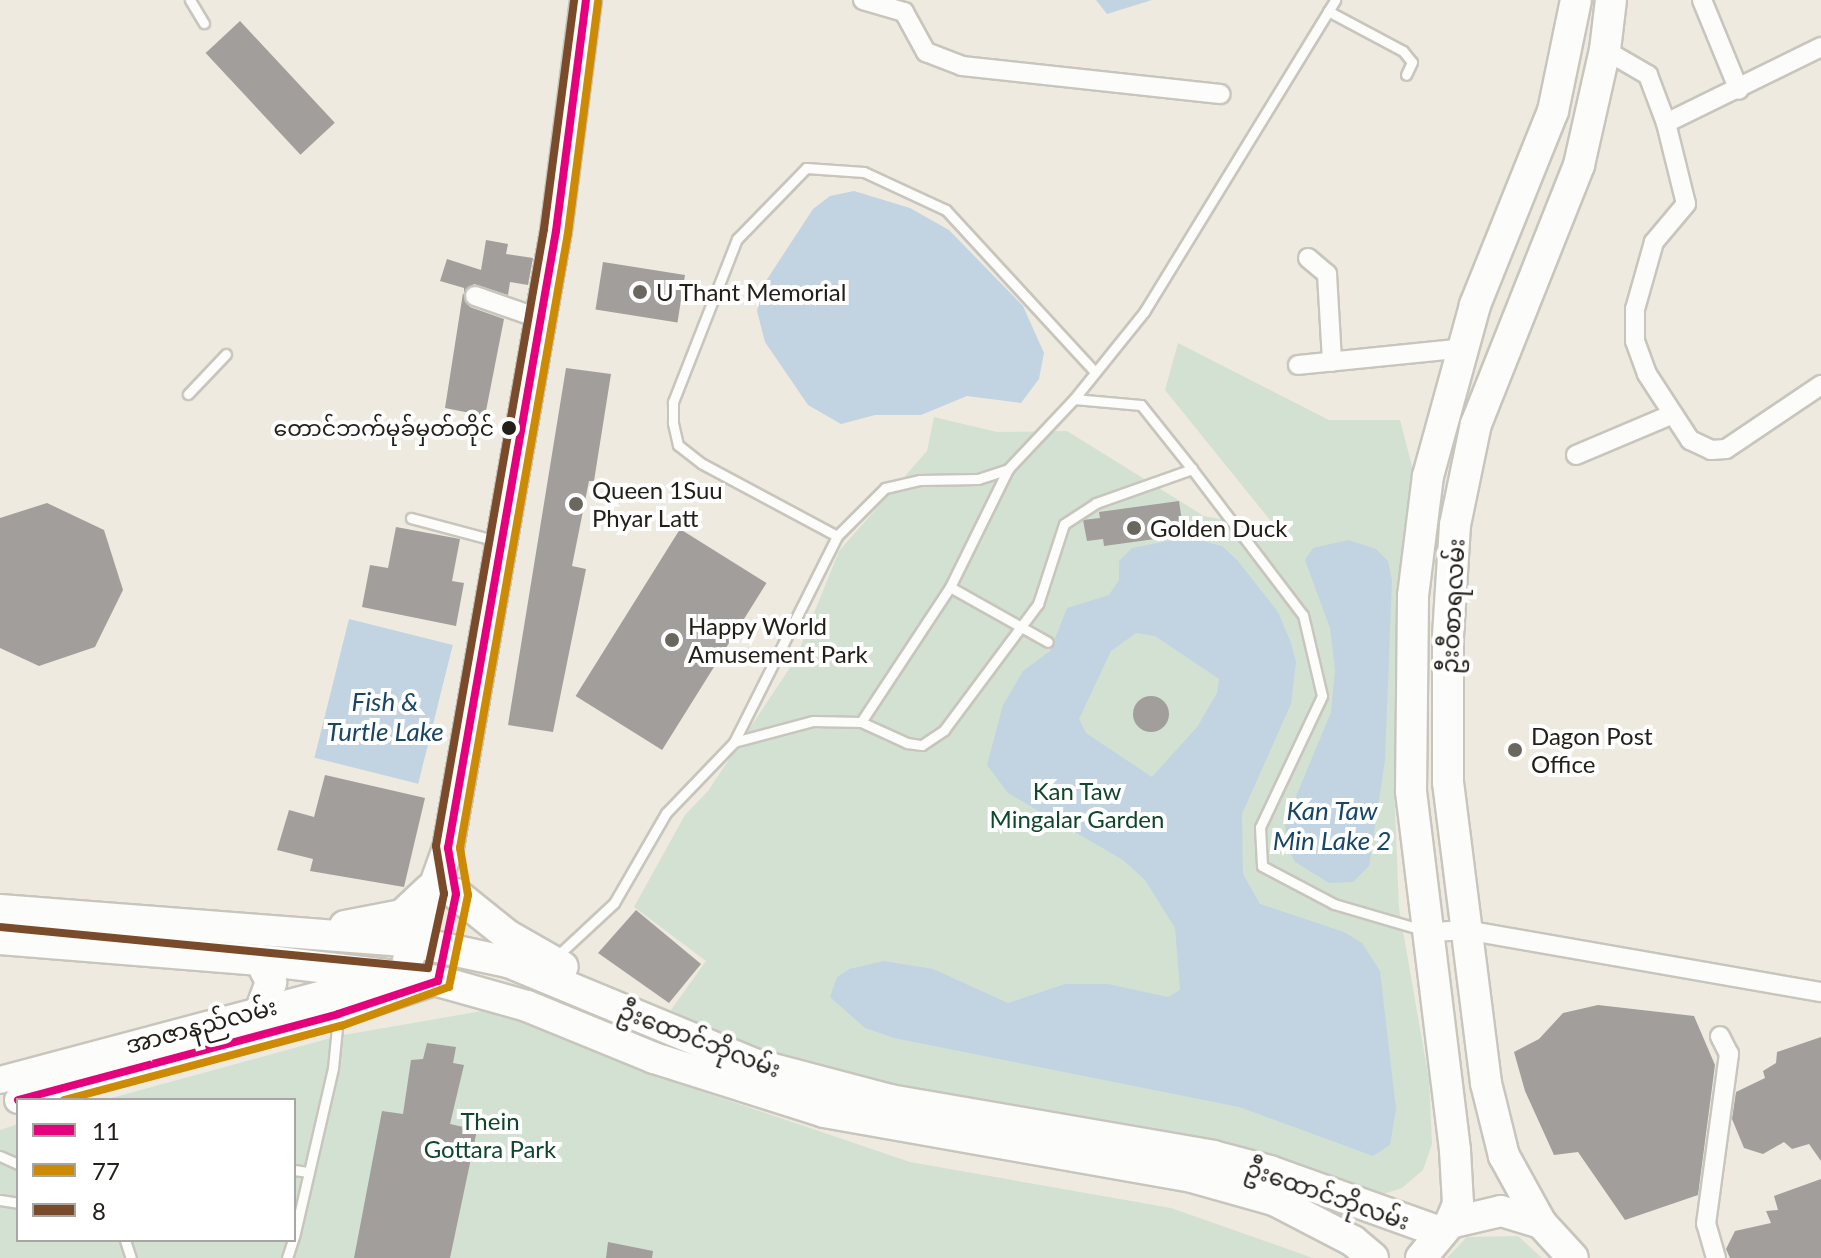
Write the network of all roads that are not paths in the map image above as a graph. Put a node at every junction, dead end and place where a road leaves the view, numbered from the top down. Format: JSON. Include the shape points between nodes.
{"nodes":[{"id":1,"x":190,"y":0,"type":"edge"},
{"id":2,"x":586,"y":0,"type":"edge"},
{"id":3,"x":863,"y":0,"type":"edge"},
{"id":4,"x":1335,"y":0,"type":"edge"},
{"id":5,"x":1576,"y":0,"type":"edge"},
{"id":6,"x":1611,"y":0,"type":"edge"},
{"id":7,"x":1702,"y":0,"type":"edge"},
{"id":8,"x":1328,"y":11,"type":"junction"},
{"id":9,"x":204,"y":23,"type":"dead end"},
{"id":10,"x":1821,"y":47,"type":"edge"},
{"id":11,"x":1566,"y":54,"type":"junction"},
{"id":12,"x":1604,"y":57,"type":"junction"},
{"id":13,"x":1406,"y":75,"type":"dead end"},
{"id":14,"x":1739,"y":90,"type":"junction"},
{"id":15,"x":1220,"y":94,"type":"dead end"},
{"id":16,"x":1666,"y":123,"type":"junction"},
{"id":17,"x":1308,"y":258,"type":"dead end"},
{"id":18,"x":475,"y":296,"type":"dead end"},
{"id":19,"x":541,"y":319,"type":"junction"},
{"id":20,"x":1467,"y":336,"type":"junction"},
{"id":21,"x":1508,"y":338,"type":"junction"},
{"id":22,"x":226,"y":354,"type":"dead end"},
{"id":23,"x":1332,"y":362,"type":"junction"},
{"id":24,"x":1298,"y":365,"type":"dead end"},
{"id":25,"x":1095,"y":372,"type":"junction"},
{"id":26,"x":1821,"y":385,"type":"edge"},
{"id":27,"x":188,"y":394,"type":"dead end"},
{"id":28,"x":1074,"y":399,"type":"junction"},
{"id":29,"x":1673,"y":414,"type":"junction"},
{"id":30,"x":1576,"y":455,"type":"dead end"},
{"id":31,"x":1008,"y":469,"type":"junction"},
{"id":32,"x":1192,"y":469,"type":"junction"},
{"id":33,"x":411,"y":518,"type":"dead end"},
{"id":34,"x":837,"y":536,"type":"junction"},
{"id":35,"x":1420,"y":540,"type":"junction"},
{"id":36,"x":500,"y":542,"type":"junction"},
{"id":37,"x":1454,"y":543,"type":"junction"},
{"id":38,"x":950,"y":587,"type":"junction"},
{"id":39,"x":1022,"y":627,"type":"junction"},
{"id":40,"x":1048,"y":642,"type":"dead end"},
{"id":41,"x":861,"y":722,"type":"junction"},
{"id":42,"x":734,"y":742,"type":"junction"},
{"id":43,"x":443,"y":891,"type":"junction"},
{"id":44,"x":0,"y":910,"type":"edge"},
{"id":45,"x":1465,"y":930,"type":"junction"},
{"id":46,"x":1431,"y":932,"type":"junction"},
{"id":47,"x":283,"y":933,"type":"junction"},
{"id":48,"x":0,"y":939,"type":"edge"},
{"id":49,"x":414,"y":942,"type":"junction"},
{"id":50,"x":447,"y":949,"type":"junction"},
{"id":51,"x":260,"y":960,"type":"junction"},
{"id":52,"x":543,"y":966,"type":"junction"},
{"id":53,"x":403,"y":974,"type":"junction"},
{"id":54,"x":438,"y":981,"type":"junction"},
{"id":55,"x":1821,"y":992,"type":"edge"},
{"id":56,"x":261,"y":1009,"type":"junction"},
{"id":57,"x":338,"y":1014,"type":"junction"},
{"id":58,"x":1720,"y":1036,"type":"dead end"},
{"id":59,"x":0,"y":1080,"type":"edge"},
{"id":60,"x":25,"y":1098,"type":"edge"},
{"id":61,"x":296,"y":1170,"type":"edge"},
{"id":62,"x":309,"y":1172,"type":"junction"},
{"id":63,"x":1541,"y":1223,"type":"junction"},
{"id":64,"x":1445,"y":1228,"type":"junction"},
{"id":65,"x":296,"y":1229,"type":"edge"},
{"id":66,"x":1573,"y":1256,"type":"edge"},
{"id":67,"x":1373,"y":1258,"type":"edge"},
{"id":68,"x":1421,"y":1258,"type":"edge"},
{"id":69,"x":1716,"y":1258,"type":"edge"}],
"edges":[{"from":1,"to":9,"type":"lane"},
{"from":2,"to":19,"type":"main road"},
{"from":3,"to":15,"type":"street","via":[[904,12],[926,52],[962,66]]},
{"from":4,"to":8,"type":"lane"},
{"from":5,"to":11,"type":"main road","name":"ဦးဝီစာရလမ်း"},
{"from":6,"to":12,"type":"main road","name":"ဦးဝီစာရလမ်း"},
{"from":7,"to":14,"type":"street"},
{"from":8,"to":13,"type":"lane","via":[[1403,51],[1412,62]]},
{"from":8,"to":25,"type":"lane","via":[[1144,312]]},
{"from":10,"to":14,"type":"street"},
{"from":11,"to":12,"type":"main road"},
{"from":11,"to":20,"type":"main road","name":"ဦးဝီစာရလမ်း","via":[[1523,197]]},
{"from":12,"to":16,"type":"street","via":[[1648,75]]},
{"from":12,"to":21,"type":"main road","name":"ဦးဝီစာရလမ်း","via":[[1579,165]]},
{"from":14,"to":16,"type":"street"},
{"from":16,"to":29,"type":"street","via":[[1686,204],[1654,242],[1635,309],[1635,331],[1647,374]]},
{"from":17,"to":23,"type":"street","via":[[1327,274]]},
{"from":18,"to":19,"type":"street"},
{"from":19,"to":36,"type":"main road"},
{"from":20,"to":21,"type":"main road"},
{"from":20,"to":23,"type":"street"},
{"from":20,"to":35,"type":"main road","name":"ဦးဝီစာရလမ်း","via":[[1428,476]]},
{"from":21,"to":37,"type":"main road","name":"ဦးဝီစာရလမ်း","via":[[1476,424]]},
{"from":22,"to":27,"type":"lane"},
{"from":23,"to":24,"type":"street"},
{"from":25,"to":28,"type":"lane"},
{"from":25,"to":34,"type":"lane","via":[[946,210],[864,172],[806,168],[737,239],[678,389],[673,423],[678,445],[701,463]]},
{"from":26,"to":29,"type":"street","via":[[1726,449],[1711,450],[1690,440]]},
{"from":28,"to":31,"type":"lane"},
{"from":28,"to":32,"type":"lane","via":[[1141,405]]},
{"from":29,"to":30,"type":"street"},
{"from":31,"to":34,"type":"lane","via":[[978,479],[920,480],[885,488]]},
{"from":31,"to":38,"type":"lane"},
{"from":32,"to":39,"type":"lane","via":[[1096,503],[1064,524],[1038,604]]},
{"from":32,"to":46,"type":"lane","via":[[1303,615],[1322,696],[1260,827],[1262,866],[1334,904]]},
{"from":33,"to":36,"type":"lane"},
{"from":34,"to":42,"type":"lane"},
{"from":35,"to":37,"type":"main road"},
{"from":35,"to":46,"type":"main road","name":"ဦးဝီစာရလမ်း","via":[[1413,596],[1411,791]]},
{"from":36,"to":43,"type":"main road"},
{"from":37,"to":45,"type":"main road","name":"ဦးဝီစာရလမ်း","via":[[1448,782]]},
{"from":38,"to":39,"type":"lane"},
{"from":38,"to":41,"type":"lane"},
{"from":39,"to":40,"type":"lane"},
{"from":39,"to":41,"type":"lane","via":[[944,730],[922,745]]},
{"from":41,"to":42,"type":"lane","via":[[813,721]]},
{"from":42,"to":52,"type":"lane","via":[[666,813],[614,903]]},
{"from":43,"to":47,"type":"main road","via":[[402,915]]},
{"from":43,"to":49,"type":"main road"},
{"from":43,"to":50,"type":"main road"},
{"from":43,"to":52,"type":"main road"},
{"from":44,"to":47,"type":"main road","name":"ဦးထောင်ဘိုလမ်း"},
{"from":45,"to":46,"type":"street"},
{"from":45,"to":55,"type":"street"},
{"from":45,"to":63,"type":"main road","name":"ဦးဝီစာရလမ်း","via":[[1486,1083],[1504,1156]]},
{"from":46,"to":64,"type":"main road","name":"ဦးဝီစာရလမ်း","via":[[1458,1204]]},
{"from":47,"to":49,"type":"main road","name":"ဦးထောင်ဘိုလမ်း"},
{"from":48,"to":51,"type":"main road","name":"ဦးထောင်ဘိုလမ်း"},
{"from":49,"to":50,"type":"main road","name":"ဦးထောင်ဘိုလမ်း"},
{"from":49,"to":53,"type":"main road"},
{"from":50,"to":52,"type":"main road","name":"ဦးထောင်ဘိုလမ်း"},
{"from":50,"to":54,"type":"main road"},
{"from":51,"to":53,"type":"main road","name":"ဦးထောင်ဘိုလမ်း"},
{"from":51,"to":56,"type":"main road","via":[[271,982]]},
{"from":52,"to":64,"type":"main road","name":"ဦးထောင်ဘိုလမ်း","via":[[754,1064],[890,1100],[1228,1160]]},
{"from":53,"to":54,"type":"main road","name":"ဦးထောင်ဘိုလမ်း"},
{"from":53,"to":56,"type":"main road","name":"အာဇာနည်လမ်း"},
{"from":54,"to":57,"type":"main road","name":"အာဇာနည်လမ်း"},
{"from":54,"to":67,"type":"main road","name":"ဦးထောင်ဘိုလမ်း","via":[[527,1006],[654,1058],[824,1112],[1192,1177],[1274,1200],[1353,1241]]},
{"from":56,"to":59,"type":"main road","name":"အာဇာနည်လမ်း"},
{"from":57,"to":60,"type":"main road","name":"အာဇာနည်လမ်း"},
{"from":57,"to":62,"type":"lane","via":[[333,1068]]},
{"from":58,"to":69,"type":"street","via":[[1729,1054],[1706,1224]]},
{"from":61,"to":62,"type":"lane"},
{"from":62,"to":65,"type":"lane"},
{"from":63,"to":64,"type":"main road","via":[[1501,1211]]},
{"from":63,"to":66,"type":"main road"},
{"from":64,"to":68,"type":"main road"}]}
